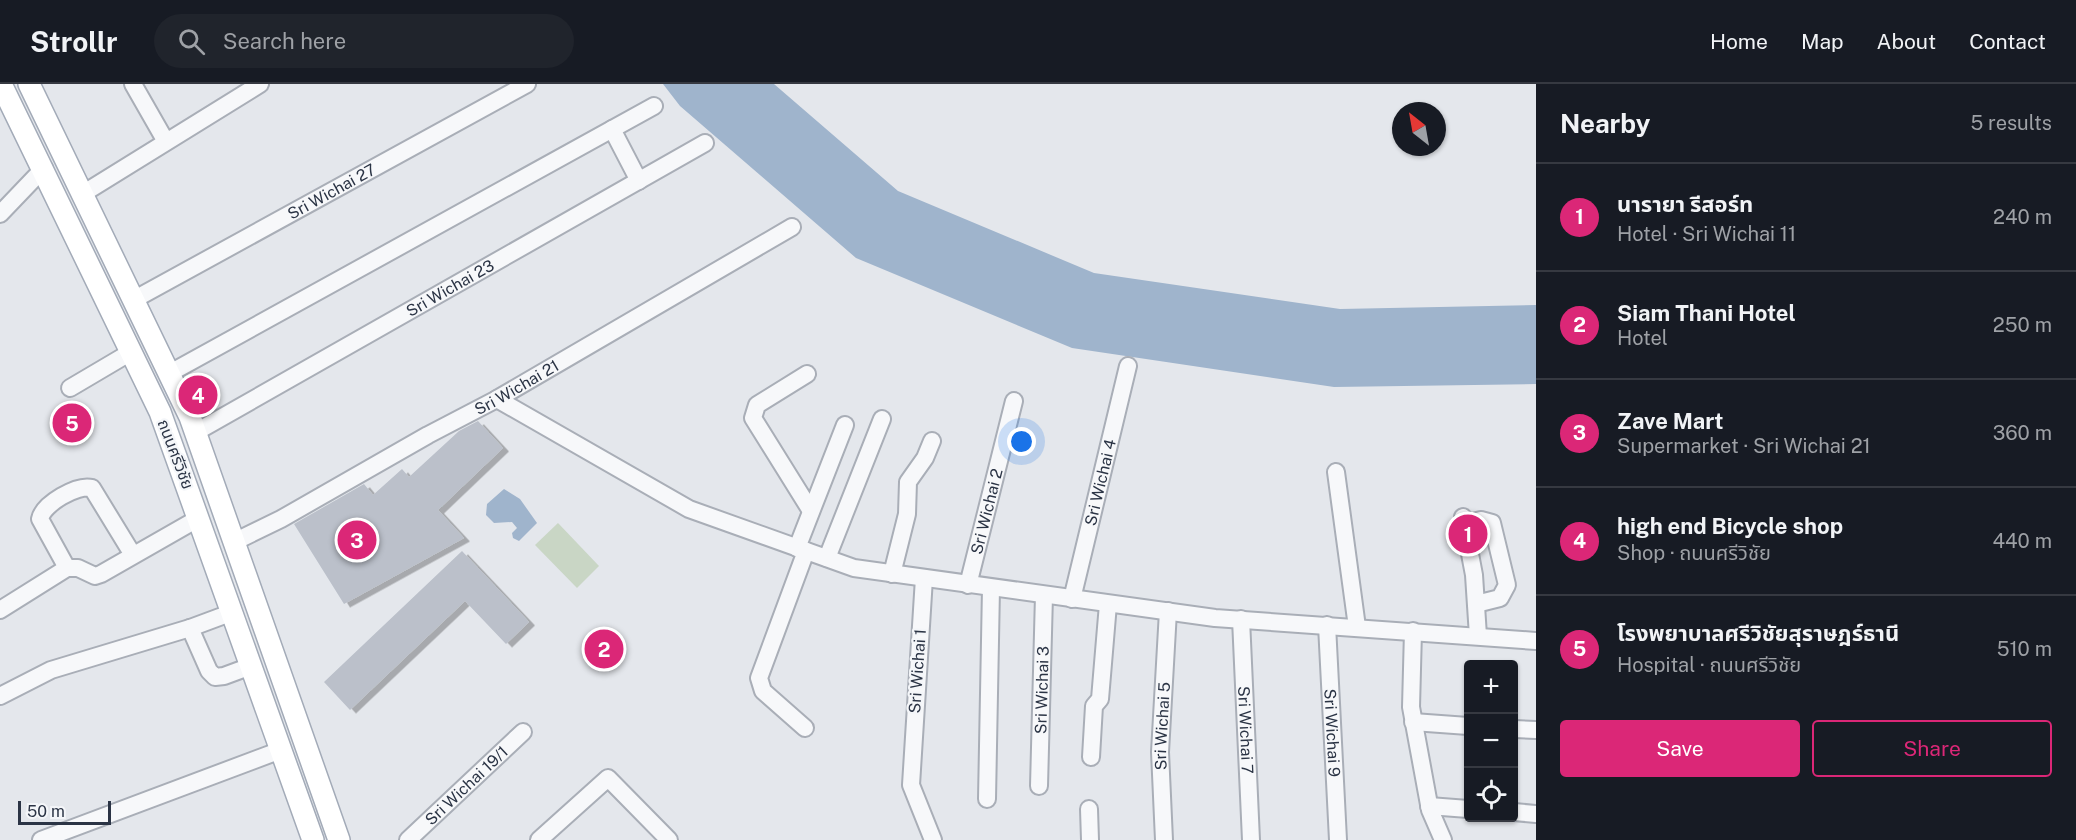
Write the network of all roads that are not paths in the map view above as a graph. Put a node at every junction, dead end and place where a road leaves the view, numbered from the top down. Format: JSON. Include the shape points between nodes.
{"nodes":[{"id":1,"x":29,"y":84,"type":"edge"},
{"id":2,"x":133,"y":84,"type":"edge"},
{"id":3,"x":260,"y":84,"type":"edge"},
{"id":4,"x":527,"y":84,"type":"edge"},
{"id":5,"x":1,"y":87,"type":"edge"},
{"id":6,"x":240,"y":89,"type":"edge"},
{"id":7,"x":654,"y":106,"type":"dead end"},
{"id":8,"x":612,"y":129,"type":"junction"},
{"id":9,"x":165,"y":140,"type":"junction"},
{"id":10,"x":705,"y":143,"type":"dead end"},
{"id":11,"x":44,"y":168,"type":"junction"},
{"id":12,"x":639,"y":181,"type":"junction"},
{"id":13,"x":84,"y":193,"type":"junction"},
{"id":14,"x":0,"y":214,"type":"edge"},
{"id":15,"x":792,"y":227,"type":"dead end"},
{"id":16,"x":135,"y":299,"type":"junction"},
{"id":17,"x":131,"y":352,"type":"junction"},
{"id":18,"x":1128,"y":366,"type":"dead end"},
{"id":19,"x":170,"y":373,"type":"junction"},
{"id":20,"x":807,"y":374,"type":"dead end"},
{"id":21,"x":70,"y":388,"type":"dead end"},
{"id":22,"x":497,"y":399,"type":"junction"},
{"id":23,"x":1014,"y":401,"type":"dead end"},
{"id":24,"x":882,"y":419,"type":"dead end"},
{"id":25,"x":845,"y":425,"type":"dead end"},
{"id":26,"x":196,"y":432,"type":"junction"},
{"id":27,"x":932,"y":441,"type":"dead end"},
{"id":28,"x":1336,"y":472,"type":"dead end"},
{"id":29,"x":811,"y":511,"type":"junction"},
{"id":30,"x":199,"y":518,"type":"junction"},
{"id":31,"x":236,"y":541,"type":"junction"},
{"id":32,"x":802,"y":550,"type":"junction"},
{"id":33,"x":133,"y":555,"type":"junction"},
{"id":34,"x":827,"y":558,"type":"junction"},
{"id":35,"x":67,"y":568,"type":"junction"},
{"id":36,"x":892,"y":574,"type":"junction"},
{"id":37,"x":924,"y":578,"type":"junction"},
{"id":38,"x":968,"y":585,"type":"junction"},
{"id":39,"x":991,"y":588,"type":"junction"},
{"id":40,"x":1044,"y":595,"type":"junction"},
{"id":41,"x":1072,"y":599,"type":"junction"},
{"id":42,"x":1476,"y":603,"type":"junction"},
{"id":43,"x":1108,"y":604,"type":"junction"},
{"id":44,"x":0,"y":610,"type":"edge"},
{"id":45,"x":1168,"y":611,"type":"junction"},
{"id":46,"x":233,"y":612,"type":"junction"},
{"id":47,"x":1241,"y":619,"type":"junction"},
{"id":48,"x":1327,"y":625,"type":"junction"},
{"id":49,"x":1357,"y":627,"type":"junction"},
{"id":50,"x":190,"y":628,"type":"junction"},
{"id":51,"x":1413,"y":630,"type":"junction"},
{"id":52,"x":1478,"y":636,"type":"junction"},
{"id":53,"x":1536,"y":641,"type":"edge"},
{"id":54,"x":251,"y":666,"type":"junction"},
{"id":55,"x":0,"y":696,"type":"edge"},
{"id":56,"x":295,"y":719,"type":"junction"},
{"id":57,"x":1413,"y":722,"type":"junction"},
{"id":58,"x":1464,"y":726,"type":"edge"},
{"id":59,"x":273,"y":728,"type":"junction"},
{"id":60,"x":805,"y":728,"type":"dead end"},
{"id":61,"x":1518,"y":729,"type":"edge"},
{"id":62,"x":1536,"y":730,"type":"edge"},
{"id":63,"x":523,"y":732,"type":"dead end"},
{"id":64,"x":281,"y":750,"type":"junction"},
{"id":65,"x":1091,"y":757,"type":"dead end"},
{"id":66,"x":1039,"y":786,"type":"dead end"},
{"id":67,"x":987,"y":799,"type":"dead end"},
{"id":68,"x":1429,"y":806,"type":"junction"},
{"id":69,"x":1089,"y":809,"type":"dead end"},
{"id":70,"x":1464,"y":809,"type":"edge"},
{"id":71,"x":1518,"y":813,"type":"edge"},
{"id":72,"x":1536,"y":814,"type":"edge"},
{"id":73,"x":337,"y":833,"type":"edge"},
{"id":74,"x":312,"y":837,"type":"edge"},
{"id":75,"x":41,"y":840,"type":"edge"},
{"id":76,"x":408,"y":840,"type":"edge"},
{"id":77,"x":539,"y":840,"type":"edge"},
{"id":78,"x":669,"y":840,"type":"edge"},
{"id":79,"x":933,"y":840,"type":"edge"},
{"id":80,"x":1090,"y":840,"type":"edge"},
{"id":81,"x":1164,"y":840,"type":"edge"},
{"id":82,"x":1251,"y":840,"type":"edge"},
{"id":83,"x":1338,"y":840,"type":"edge"},
{"id":84,"x":1443,"y":840,"type":"edge"}],
"edges":[{"from":1,"to":13,"type":"main road","name":"ถนนศรีวิชัย"},
{"from":2,"to":9,"type":"street"},
{"from":3,"to":6,"type":"street"},
{"from":4,"to":16,"type":"street","name":"Sri Wichai 27"},
{"from":5,"to":11,"type":"main road","name":"ถนนศรีวิชัย"},
{"from":6,"to":9,"type":"street"},
{"from":7,"to":8,"type":"street"},
{"from":8,"to":12,"type":"street"},
{"from":8,"to":19,"type":"street"},
{"from":9,"to":13,"type":"street"},
{"from":10,"to":12,"type":"street","name":"Sri Wichai 23"},
{"from":11,"to":14,"type":"street"},
{"from":11,"to":17,"type":"main road","name":"ถนนศรีวิชัย"},
{"from":12,"to":26,"type":"street","name":"Sri Wichai 23"},
{"from":13,"to":16,"type":"main road","name":"ถนนศรีวิชัย"},
{"from":15,"to":22,"type":"street","name":"Sri Wichai 21"},
{"from":16,"to":19,"type":"main road","name":"ถนนศรีวิชัย"},
{"from":17,"to":21,"type":"street"},
{"from":17,"to":30,"type":"main road","name":"ถนนศรีวิชัย","via":[[160,412]]},
{"from":18,"to":41,"type":"street","name":"Sri Wichai 4"},
{"from":19,"to":26,"type":"main road","name":"ถนนศรีวิชัย"},
{"from":20,"to":29,"type":"street","via":[[757,405],[753,418]]},
{"from":22,"to":31,"type":"street","name":"Sri Wichai 21"},
{"from":22,"to":32,"type":"street","via":[[689,508]]},
{"from":23,"to":38,"type":"street","name":"Sri Wichai 2"},
{"from":24,"to":34,"type":"street"},
{"from":25,"to":29,"type":"street"},
{"from":26,"to":31,"type":"main road","name":"ถนนศรีวิชัย"},
{"from":27,"to":36,"type":"street","via":[[909,482],[907,514]]},
{"from":28,"to":49,"type":"street"},
{"from":29,"to":32,"type":"street"},
{"from":30,"to":33,"type":"street"},
{"from":30,"to":46,"type":"main road","name":"ถนนศรีวิชัย"},
{"from":31,"to":56,"type":"main road","name":"ถนนศรีวิชัย"},
{"from":32,"to":34,"type":"street"},
{"from":32,"to":60,"type":"street","via":[[759,678],[763,691]]},
{"from":33,"to":35,"type":"street","via":[[95,576],[78,568]]},
{"from":33,"to":35,"type":"street","via":[[92,488],[79,488],[50,506],[40,519]]},
{"from":34,"to":36,"type":"street","via":[[854,568]]},
{"from":35,"to":44,"type":"street"},
{"from":36,"to":37,"type":"street"},
{"from":37,"to":38,"type":"street"},
{"from":37,"to":79,"type":"street","name":"Sri Wichai 1","via":[[911,785]]},
{"from":38,"to":39,"type":"street"},
{"from":39,"to":40,"type":"street"},
{"from":39,"to":67,"type":"street"},
{"from":40,"to":41,"type":"street"},
{"from":40,"to":66,"type":"street","name":"Sri Wichai 3"},
{"from":41,"to":43,"type":"street"},
{"from":42,"to":42,"type":"street","via":[[1500,598],[1507,585],[1492,523],[1464,520]]},
{"from":42,"to":52,"type":"street"},
{"from":43,"to":45,"type":"street"},
{"from":43,"to":65,"type":"street"},
{"from":45,"to":47,"type":"street"},
{"from":45,"to":81,"type":"street","name":"Sri Wichai 5","via":[[1160,752]]},
{"from":46,"to":50,"type":"street"},
{"from":46,"to":54,"type":"main road","name":"ถนนศรีวิชัย"},
{"from":47,"to":48,"type":"street"},
{"from":47,"to":82,"type":"street","name":"Sri Wichai 7"},
{"from":48,"to":49,"type":"street"},
{"from":48,"to":83,"type":"street","name":"Sri Wichai 9"},
{"from":49,"to":51,"type":"street"},
{"from":50,"to":54,"type":"street","via":[[215,677]]},
{"from":50,"to":55,"type":"street","via":[[51,670]]},
{"from":51,"to":52,"type":"street"},
{"from":51,"to":57,"type":"street"},
{"from":52,"to":53,"type":"street"},
{"from":54,"to":59,"type":"main road","name":"ถนนศรีวิชัย"},
{"from":56,"to":59,"type":"main road","via":[[293,732],[288,735],[282,736]]},
{"from":56,"to":73,"type":"main road","name":"ถนนศรีวิชัย"},
{"from":57,"to":58,"type":"street"},
{"from":57,"to":68,"type":"street"},
{"from":59,"to":64,"type":"main road","name":"ถนนศรีวิชัย"},
{"from":61,"to":62,"type":"street"},
{"from":63,"to":76,"type":"street","name":"Sri Wichai 19/1"},
{"from":64,"to":74,"type":"main road","name":"ถนนศรีวิชัย"},
{"from":64,"to":75,"type":"street"},
{"from":68,"to":70,"type":"street"},
{"from":68,"to":84,"type":"street"},
{"from":69,"to":80,"type":"street"},
{"from":71,"to":72,"type":"street"},
{"from":73,"to":74,"type":"main road","via":[[328,819],[316,820]]},
{"from":77,"to":78,"type":"street","via":[[608,778]]}]}
